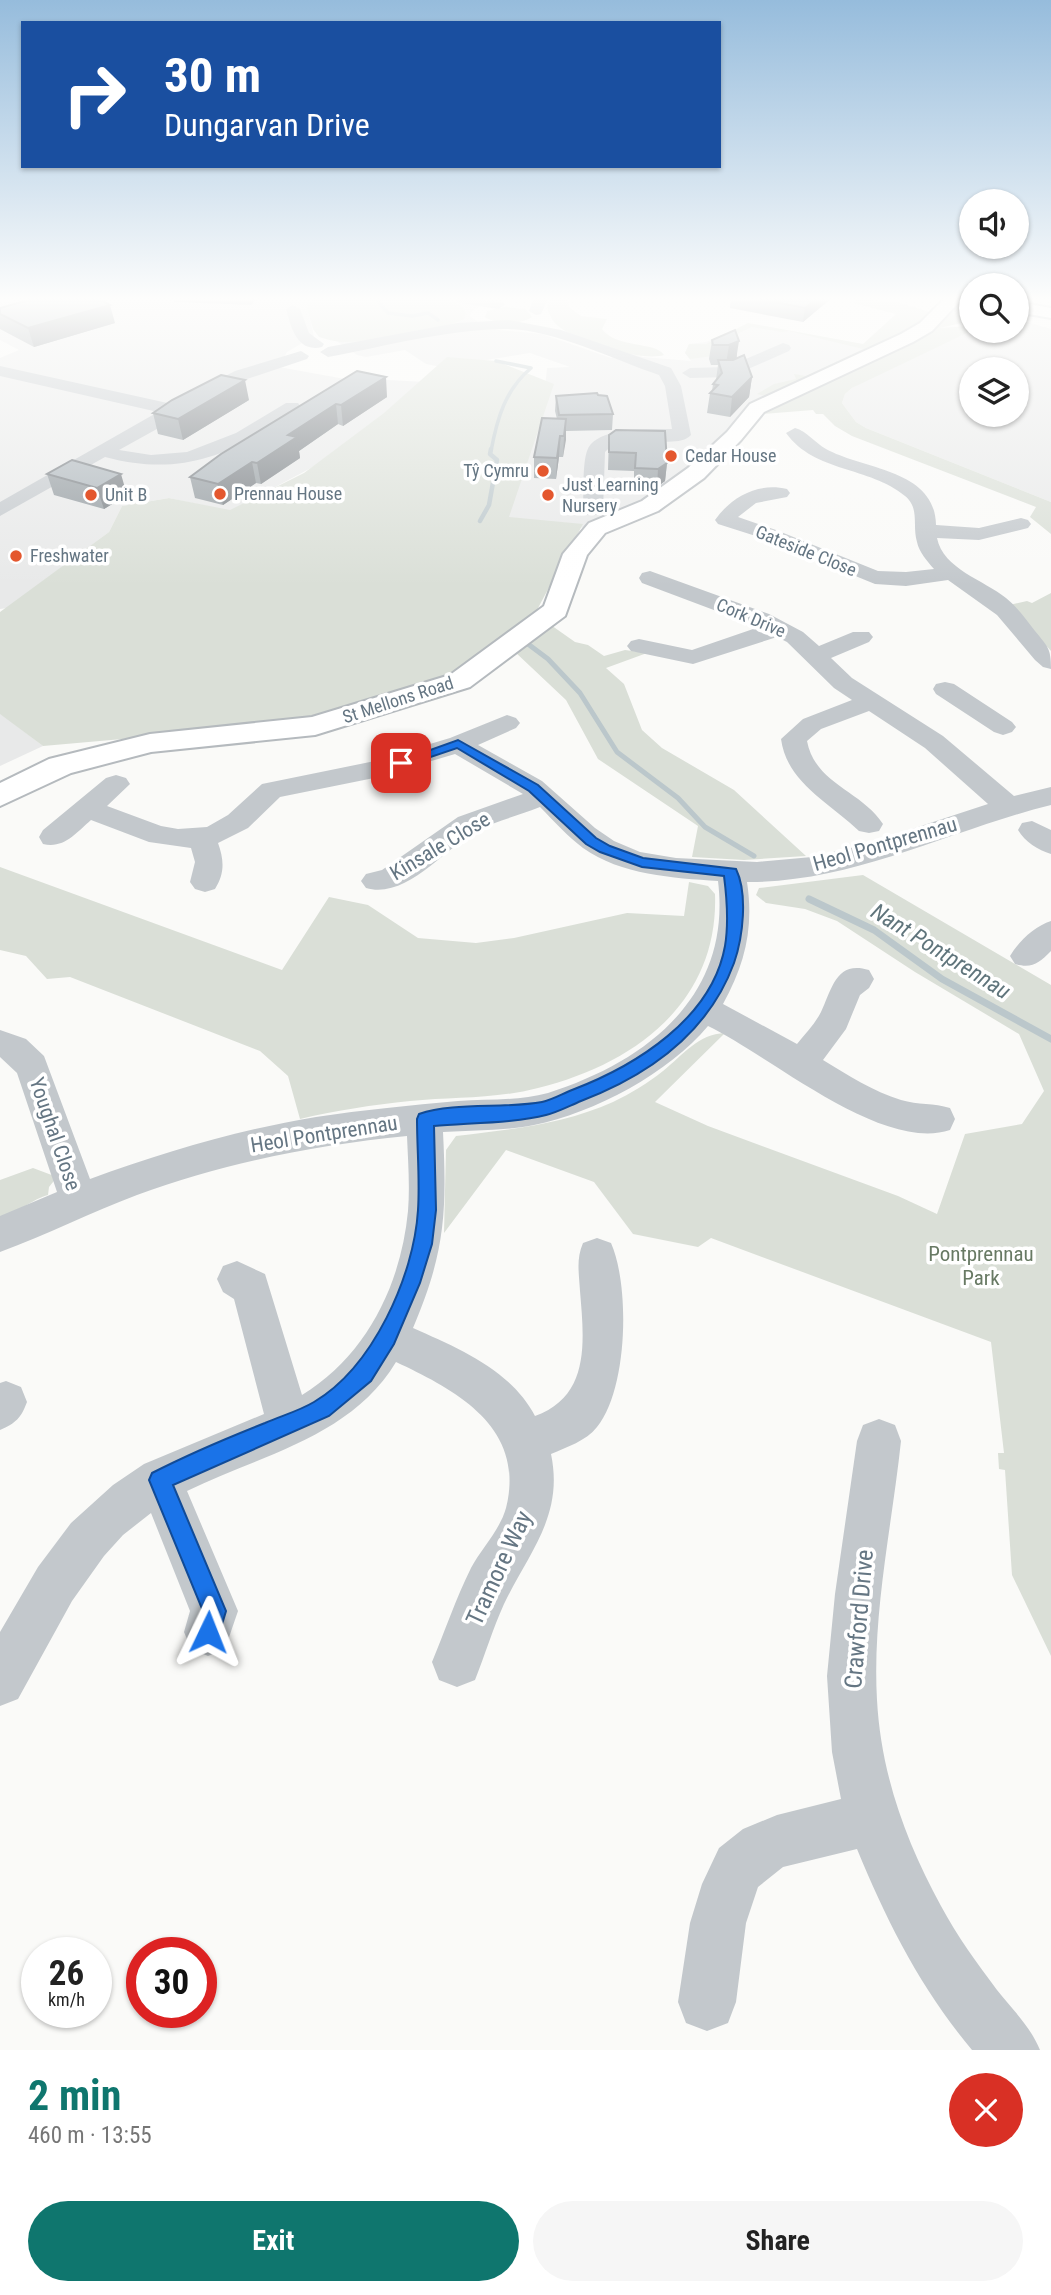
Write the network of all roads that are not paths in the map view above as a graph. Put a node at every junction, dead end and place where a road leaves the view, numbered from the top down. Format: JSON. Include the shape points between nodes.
{"nodes":[{"id":1,"x":105,"y":395,"type":"edge"},
{"id":2,"x":202,"y":395,"type":"edge"},
{"id":3,"x":679,"y":395,"type":"edge"},
{"id":4,"x":786,"y":395,"type":"edge"},
{"id":5,"x":292,"y":407,"type":"edge"},
{"id":6,"x":173,"y":410,"type":"junction"},
{"id":7,"x":793,"y":438,"type":"dead end"},
{"id":8,"x":102,"y":451,"type":"junction"},
{"id":9,"x":764,"y":489,"type":"dead end"},
{"id":10,"x":0,"y":510,"type":"edge"},
{"id":11,"x":593,"y":511,"type":"dead end"},
{"id":12,"x":1021,"y":524,"type":"dead end"},
{"id":13,"x":926,"y":531,"type":"junction"},
{"id":14,"x":952,"y":573,"type":"junction"},
{"id":15,"x":643,"y":575,"type":"dead end"},
{"id":16,"x":779,"y":628,"type":"junction"},
{"id":17,"x":861,"y":637,"type":"dead end"},
{"id":18,"x":639,"y":646,"type":"dead end"},
{"id":19,"x":814,"y":657,"type":"junction"},
{"id":20,"x":1051,"y":662,"type":"edge"},
{"id":21,"x":870,"y":702,"type":"junction"},
{"id":22,"x":937,"y":707,"type":"junction"},
{"id":23,"x":507,"y":723,"type":"dead end"},
{"id":24,"x":1003,"y":727,"type":"dead end"},
{"id":25,"x":458,"y":744,"type":"junction"},
{"id":26,"x":116,"y":784,"type":"dead end"},
{"id":27,"x":0,"y":796,"type":"edge"},
{"id":28,"x":544,"y":796,"type":"junction"},
{"id":29,"x":1051,"y":796,"type":"edge"},
{"id":30,"x":1008,"y":806,"type":"junction"},
{"id":31,"x":87,"y":808,"type":"junction"},
{"id":32,"x":870,"y":824,"type":"dead end"},
{"id":33,"x":53,"y":837,"type":"dead end"},
{"id":34,"x":202,"y":838,"type":"junction"},
{"id":35,"x":731,"y":872,"type":"junction"},
{"id":36,"x":376,"y":881,"type":"dead end"},
{"id":37,"x":205,"y":882,"type":"dead end"},
{"id":38,"x":1051,"y":932,"type":"edge"},
{"id":39,"x":1026,"y":956,"type":"dead end"},
{"id":40,"x":858,"y":979,"type":"dead end"},
{"id":41,"x":703,"y":1009,"type":"junction"},
{"id":42,"x":0,"y":1043,"type":"edge"},
{"id":43,"x":803,"y":1063,"type":"junction"},
{"id":44,"x":425,"y":1119,"type":"junction"},
{"id":45,"x":937,"y":1119,"type":"dead end"},
{"id":46,"x":79,"y":1200,"type":"junction"},
{"id":47,"x":0,"y":1236,"type":"edge"},
{"id":48,"x":597,"y":1256,"type":"dead end"},
{"id":49,"x":237,"y":1279,"type":"dead end"},
{"id":50,"x":387,"y":1337,"type":"junction"},
{"id":51,"x":289,"y":1425,"type":"junction"},
{"id":52,"x":527,"y":1441,"type":"junction"},
{"id":53,"x":879,"y":1441,"type":"dead end"},
{"id":54,"x":160,"y":1480,"type":"junction"},
{"id":55,"x":208,"y":1632,"type":"dead end"},
{"id":56,"x":457,"y":1662,"type":"dead end"},
{"id":57,"x":0,"y":1681,"type":"edge"},
{"id":58,"x":873,"y":1819,"type":"junction"},
{"id":59,"x":707,"y":2003,"type":"dead end"},
{"id":60,"x":1010,"y":2050,"type":"edge"}],
"edges":[{"from":1,"to":6,"type":"street"},
{"from":2,"to":6,"type":"street"},
{"from":3,"to":11,"type":"street","via":[[682,438],[629,435],[600,444]]},
{"from":4,"to":27,"type":"main road","name":"St Mellons Road","via":[[757,408],[734,436],[676,488],[650,506],[597,528],[575,554],[556,610],[460,681],[315,726],[150,743],[60,766]]},
{"from":5,"to":8,"type":"street","via":[[248,433],[189,457],[150,461]]},
{"from":6,"to":8,"type":"street"},
{"from":7,"to":13,"type":"street","via":[[906,487],[925,506]]},
{"from":8,"to":10,"type":"street"},
{"from":9,"to":14,"type":"street","name":"Gateside Close","via":[[718,519],[769,534],[875,577],[906,579]]},
{"from":12,"to":13,"type":"street","via":[[979,534]]},
{"from":13,"to":14,"type":"street","via":[[930,550]]},
{"from":14,"to":20,"type":"street","via":[[996,601]]},
{"from":15,"to":16,"type":"street","name":"Cork Drive"},
{"from":16,"to":18,"type":"street","via":[[693,665]]},
{"from":16,"to":19,"type":"street","name":"Cork Drive"},
{"from":17,"to":19,"type":"street"},
{"from":19,"to":21,"type":"street","name":"Cork Drive"},
{"from":21,"to":22,"type":"street","name":"Cork Drive"},
{"from":21,"to":32,"type":"street","via":[[812,724],[794,739],[794,753],[802,769]]},
{"from":22,"to":24,"type":"street","name":"Cork Drive"},
{"from":22,"to":30,"type":"street","name":"Cork Drive","via":[[951,755]]},
{"from":23,"to":25,"type":"street"},
{"from":25,"to":28,"type":"street"},
{"from":25,"to":34,"type":"street","via":[[401,763],[272,790],[234,825]]},
{"from":26,"to":31,"type":"street"},
{"from":28,"to":35,"type":"street","via":[[591,841],[623,857]]},
{"from":28,"to":36,"type":"street","name":"Kinsale Close","via":[[478,819],[461,844]]},
{"from":29,"to":30,"type":"street","name":"Heol Pontprennau"},
{"from":30,"to":35,"type":"street","name":"Heol Pontprennau","via":[[831,863]]},
{"from":31,"to":33,"type":"street"},
{"from":31,"to":34,"type":"street","via":[[166,838]]},
{"from":34,"to":37,"type":"street","via":[[210,862]]},
{"from":35,"to":41,"type":"street","name":"Heol Pontprennau","via":[[735,905],[732,947]]},
{"from":38,"to":39,"type":"street"},
{"from":40,"to":43,"type":"street","via":[[846,988],[834,1020]]},
{"from":41,"to":43,"type":"street"},
{"from":41,"to":44,"type":"street","name":"Heol Pontprennau","via":[[656,1056],[607,1084],[544,1108]]},
{"from":42,"to":46,"type":"street","name":"Youghal Close","via":[[15,1048],[32,1066]]},
{"from":43,"to":45,"type":"street","via":[[881,1108],[925,1122]]},
{"from":44,"to":46,"type":"street","name":"Heol Pontprennau","via":[[268,1141]]},
{"from":44,"to":50,"type":"street","via":[[427,1210],[422,1244]]},
{"from":46,"to":47,"type":"street","name":"Heol Pontprennau"},
{"from":48,"to":52,"type":"street","via":[[602,1345],[592,1396],[584,1411],[569,1423]]},
{"from":49,"to":51,"type":"street","via":[[251,1287]]},
{"from":50,"to":51,"type":"street","via":[[364,1374],[346,1391]]},
{"from":50,"to":52,"type":"street","name":"Tramore Way","via":[[472,1380],[518,1422]]},
{"from":51,"to":54,"type":"street"},
{"from":52,"to":56,"type":"street","name":"Tramore Way","via":[[532,1458],[528,1509],[490,1581]]},
{"from":53,"to":58,"type":"street","name":"Crawford Drive","via":[[852,1652],[852,1705]]},
{"from":54,"to":55,"type":"street","via":[[214,1611]]},
{"from":54,"to":57,"type":"street","via":[[126,1503],[67,1565]]},
{"from":58,"to":59,"type":"street","via":[[779,1842],[749,1856],[734,1874],[722,1904]]},
{"from":58,"to":60,"type":"street","name":"Crawford Drive","via":[[891,1868],[932,1948]]}]}
